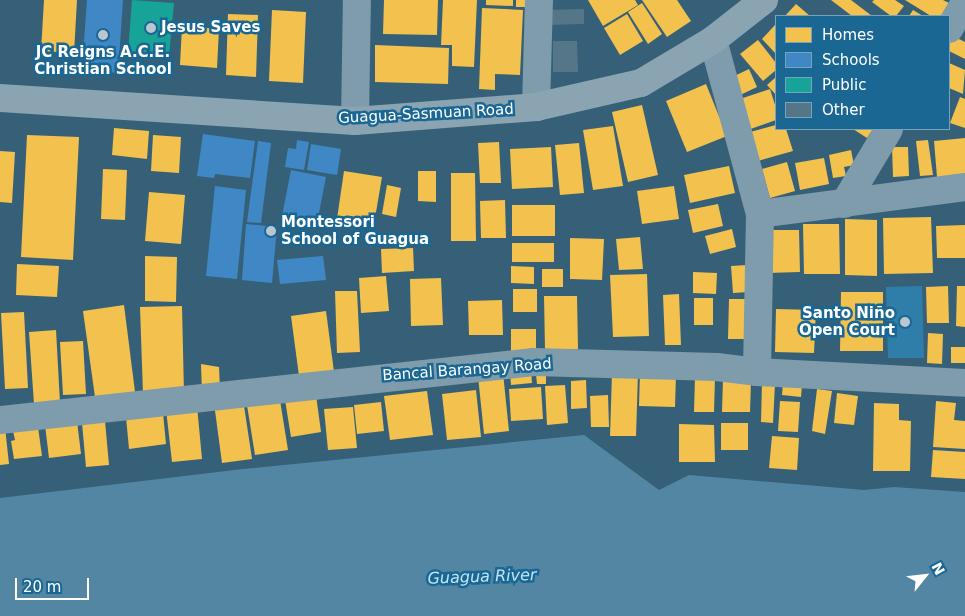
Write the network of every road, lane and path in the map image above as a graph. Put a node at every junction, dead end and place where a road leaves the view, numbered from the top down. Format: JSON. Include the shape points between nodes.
{"nodes":[{"id":1,"x":357,"y":0,"type":"edge"},
{"id":2,"x":539,"y":0,"type":"edge"},
{"id":3,"x":764,"y":0,"type":"edge"},
{"id":4,"x":965,"y":2,"type":"edge"},
{"id":5,"x":950,"y":27,"type":"edge"},
{"id":6,"x":713,"y":40,"type":"junction"},
{"id":7,"x":0,"y":98,"type":"edge"},
{"id":8,"x":536,"y":107,"type":"junction"},
{"id":9,"x":355,"y":121,"type":"junction"},
{"id":10,"x":888,"y":130,"type":"edge"},
{"id":11,"x":965,"y":187,"type":"edge"},
{"id":12,"x":844,"y":204,"type":"junction"},
{"id":13,"x":760,"y":214,"type":"junction"},
{"id":14,"x":758,"y":372,"type":"junction"},
{"id":15,"x":965,"y":383,"type":"edge"},
{"id":16,"x":0,"y":420,"type":"edge"}],
"edges":[{"from":1,"to":9,"type":"street"},
{"from":2,"to":8,"type":"street"},
{"from":3,"to":6,"type":"main road","name":"Guagua-Sasmuan Road"},
{"from":4,"to":5,"type":"street"},
{"from":6,"to":8,"type":"main road","name":"Guagua-Sasmuan Road","via":[[641,83]]},
{"from":6,"to":13,"type":"street"},
{"from":7,"to":9,"type":"main road","name":"Guagua-Sasmuan Road"},
{"from":8,"to":9,"type":"main road","name":"Guagua-Sasmuan Road"},
{"from":10,"to":12,"type":"street"},
{"from":11,"to":12,"type":"street"},
{"from":12,"to":13,"type":"street"},
{"from":13,"to":14,"type":"street"},
{"from":14,"to":15,"type":"street","name":"Bancal Barangay Road"},
{"from":14,"to":16,"type":"street","name":"Bancal Barangay Road","via":[[717,367],[534,362]]}]}
